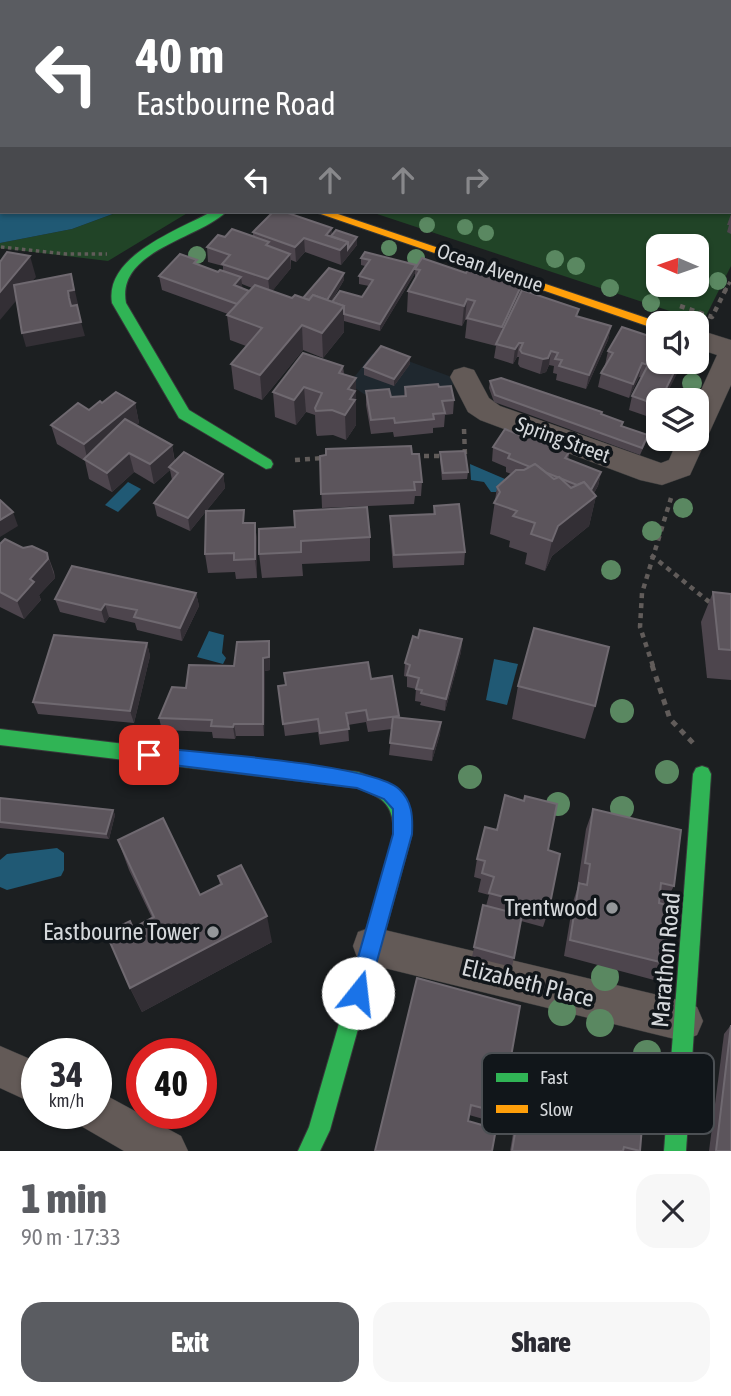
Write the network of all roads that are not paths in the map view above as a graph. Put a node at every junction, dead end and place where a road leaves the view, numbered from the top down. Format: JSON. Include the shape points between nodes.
{"nodes":[{"id":1,"x":216,"y":214,"type":"edge"},
{"id":2,"x":327,"y":214,"type":"edge"},
{"id":3,"x":646,"y":321,"type":"edge"},
{"id":4,"x":709,"y":342,"type":"edge"},
{"id":5,"x":731,"y":349,"type":"edge"},
{"id":6,"x":731,"y":355,"type":"edge"},
{"id":7,"x":464,"y":377,"type":"dead end"},
{"id":8,"x":709,"y":402,"type":"edge"},
{"id":9,"x":687,"y":451,"type":"edge"},
{"id":10,"x":266,"y":464,"type":"road end"},
{"id":11,"x":0,"y":737,"type":"edge"},
{"id":12,"x":702,"y":774,"type":"dead end"},
{"id":13,"x":372,"y":946,"type":"junction"},
{"id":14,"x":683,"y":1021,"type":"junction"},
{"id":15,"x":681,"y":1053,"type":"edge"},
{"id":16,"x":0,"y":1067,"type":"edge"},
{"id":17,"x":21,"y":1077,"type":"edge"},
{"id":18,"x":112,"y":1120,"type":"edge"},
{"id":19,"x":166,"y":1151,"type":"edge"},
{"id":20,"x":309,"y":1151,"type":"edge"}],
"edges":[{"from":1,"to":10,"type":"street","via":[[134,264],[116,291],[184,414]]},
{"from":2,"to":3,"type":"street","name":"Ocean Avenue"},
{"from":4,"to":5,"type":"street"},
{"from":6,"to":8,"type":"street"},
{"from":7,"to":9,"type":"street","name":"Spring Street","via":[[478,405],[490,413],[640,468],[662,474],[680,467]]},
{"from":11,"to":13,"type":"street","via":[[358,780],[390,793],[404,815],[402,834]]},
{"from":12,"to":14,"type":"street","name":"Marathon Road"},
{"from":13,"to":14,"type":"street","name":"Elizabeth Place"},
{"from":13,"to":20,"type":"street"},
{"from":14,"to":15,"type":"street","name":"Marathon Road"},
{"from":16,"to":17,"type":"street"},
{"from":18,"to":19,"type":"street"}]}
